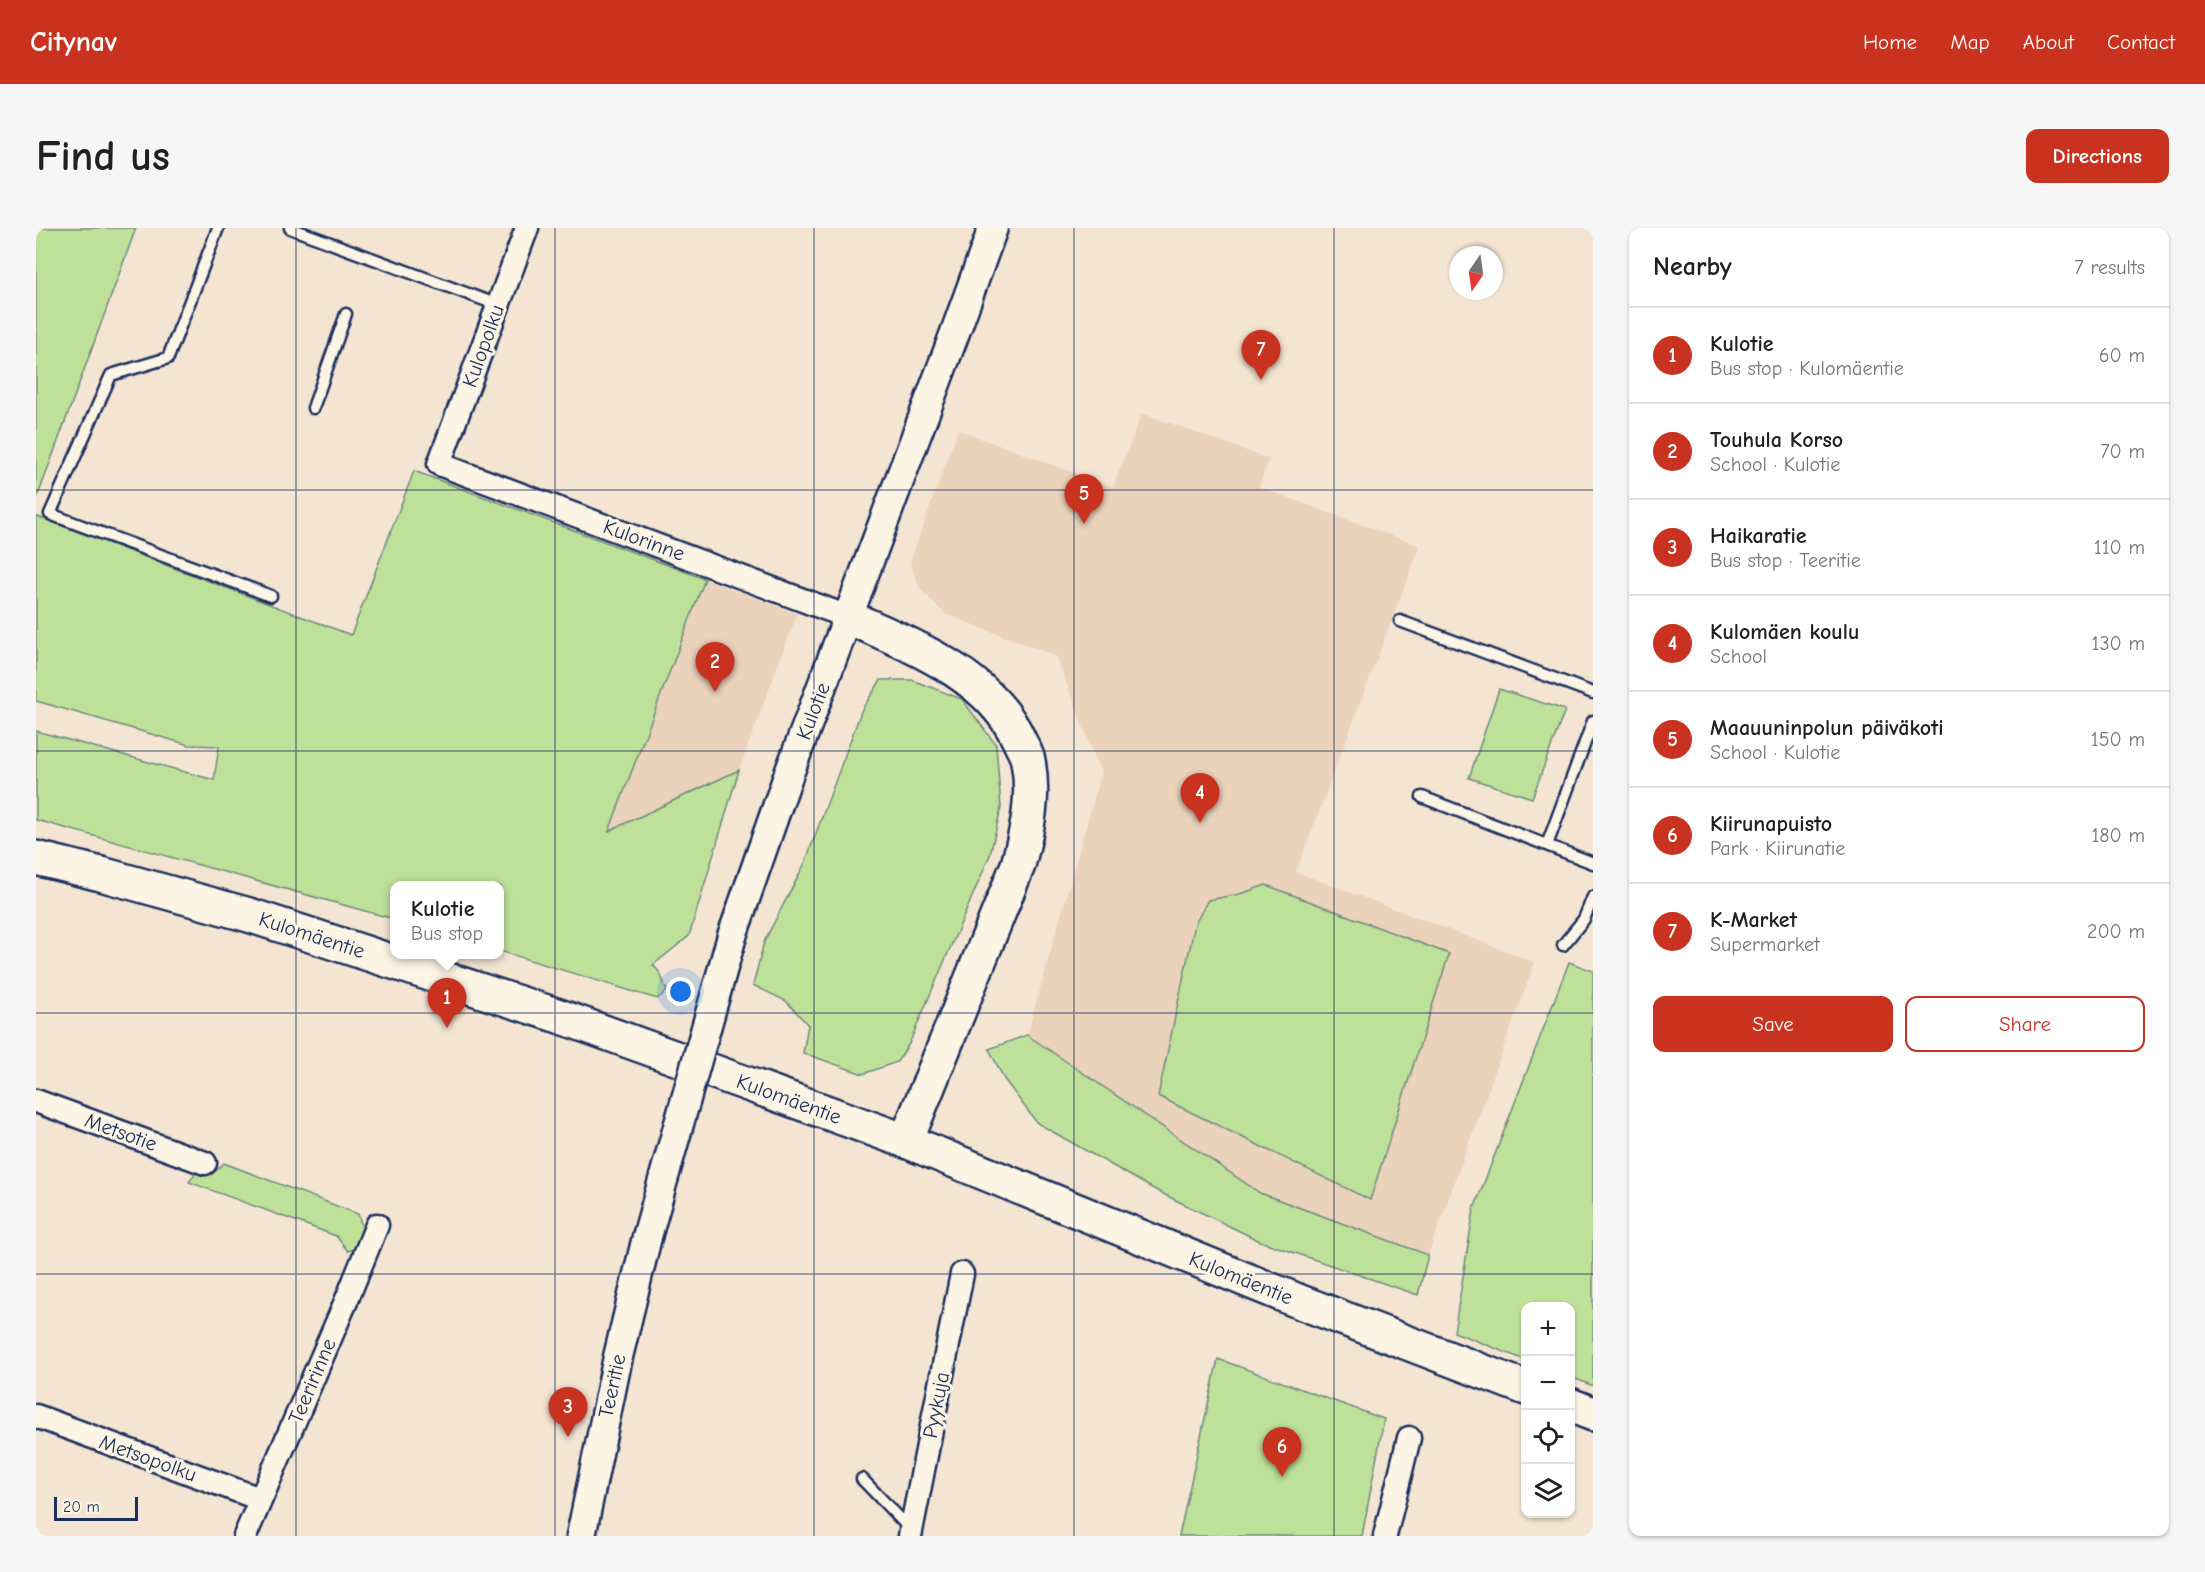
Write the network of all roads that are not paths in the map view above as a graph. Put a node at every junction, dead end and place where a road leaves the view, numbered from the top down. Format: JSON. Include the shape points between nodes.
{"nodes":[{"id":1,"x":218,"y":228,"type":"edge"},
{"id":2,"x":290,"y":228,"type":"edge"},
{"id":3,"x":527,"y":228,"type":"edge"},
{"id":4,"x":993,"y":228,"type":"edge"},
{"id":5,"x":498,"y":305,"type":"junction"},
{"id":6,"x":346,"y":314,"type":"dead end"},
{"id":7,"x":313,"y":408,"type":"dead end"},
{"id":8,"x":439,"y":464,"type":"joint"},
{"id":9,"x":271,"y":596,"type":"dead end"},
{"id":10,"x":848,"y":617,"type":"junction"},
{"id":11,"x":1400,"y":621,"type":"dead end"},
{"id":12,"x":1593,"y":693,"type":"edge"},
{"id":13,"x":1593,"y":721,"type":"edge"},
{"id":14,"x":1422,"y":797,"type":"dead end"},
{"id":15,"x":1547,"y":845,"type":"junction"},
{"id":16,"x":36,"y":858,"type":"edge"},
{"id":17,"x":1593,"y":863,"type":"edge"},
{"id":18,"x":1593,"y":897,"type":"edge"},
{"id":19,"x":1563,"y":945,"type":"dead end"},
{"id":20,"x":36,"y":1101,"type":"edge"},
{"id":21,"x":906,"y":1141,"type":"junction"},
{"id":22,"x":205,"y":1163,"type":"dead end"},
{"id":23,"x":377,"y":1225,"type":"dead end"},
{"id":24,"x":647,"y":1237,"type":"joint"},
{"id":25,"x":962,"y":1274,"type":"dead end"},
{"id":26,"x":1521,"y":1386,"type":"edge"},
{"id":27,"x":1575,"y":1407,"type":"edge"},
{"id":28,"x":1593,"y":1414,"type":"edge"},
{"id":29,"x":36,"y":1416,"type":"edge"},
{"id":30,"x":1409,"y":1438,"type":"dead end"},
{"id":31,"x":862,"y":1479,"type":"dead end"},
{"id":32,"x":260,"y":1499,"type":"junction"},
{"id":33,"x":910,"y":1533,"type":"edge"},
{"id":34,"x":245,"y":1536,"type":"edge"},
{"id":35,"x":581,"y":1536,"type":"edge"},
{"id":36,"x":1385,"y":1536,"type":"edge"}],
"edges":[{"from":1,"to":9,"type":"lane","via":[[168,358],[111,375],[50,514]]},
{"from":2,"to":5,"type":"lane"},
{"from":3,"to":5,"type":"street","name":"Kulopolku"},
{"from":4,"to":10,"type":"street","name":"Kulotie"},
{"from":5,"to":8,"type":"street","name":"Kulopolku"},
{"from":6,"to":7,"type":"lane"},
{"from":8,"to":10,"type":"street","name":"Kulorinne"},
{"from":10,"to":21,"type":"main road","via":[[895,638],[975,685],[995,702],[1028,759],[1029,826],[1018,865]]},
{"from":10,"to":24,"type":"street","name":"Kulotie","bridge":true,"via":[[732,936]]},
{"from":11,"to":12,"type":"lane"},
{"from":13,"to":15,"type":"lane"},
{"from":14,"to":15,"type":"lane"},
{"from":15,"to":17,"type":"lane"},
{"from":16,"to":21,"type":"main road","name":"Kulomäentie","via":[[271,922],[562,1017]]},
{"from":18,"to":19,"type":"lane","via":[[1584,919]]},
{"from":20,"to":22,"type":"street","name":"Metsotie"},
{"from":21,"to":26,"type":"main road","name":"Kulomäentie","via":[[1303,1303]]},
{"from":23,"to":32,"type":"street","name":"Teeririnne"},
{"from":24,"to":35,"type":"street","name":"Teeritie"},
{"from":25,"to":33,"type":"street","name":"Pyykuja"},
{"from":27,"to":28,"type":"main road"},
{"from":29,"to":32,"type":"street","name":"Metsopolku"},
{"from":30,"to":36,"type":"street"},
{"from":31,"to":33,"type":"lane"},
{"from":32,"to":34,"type":"street","name":"Teeririnne"}]}
